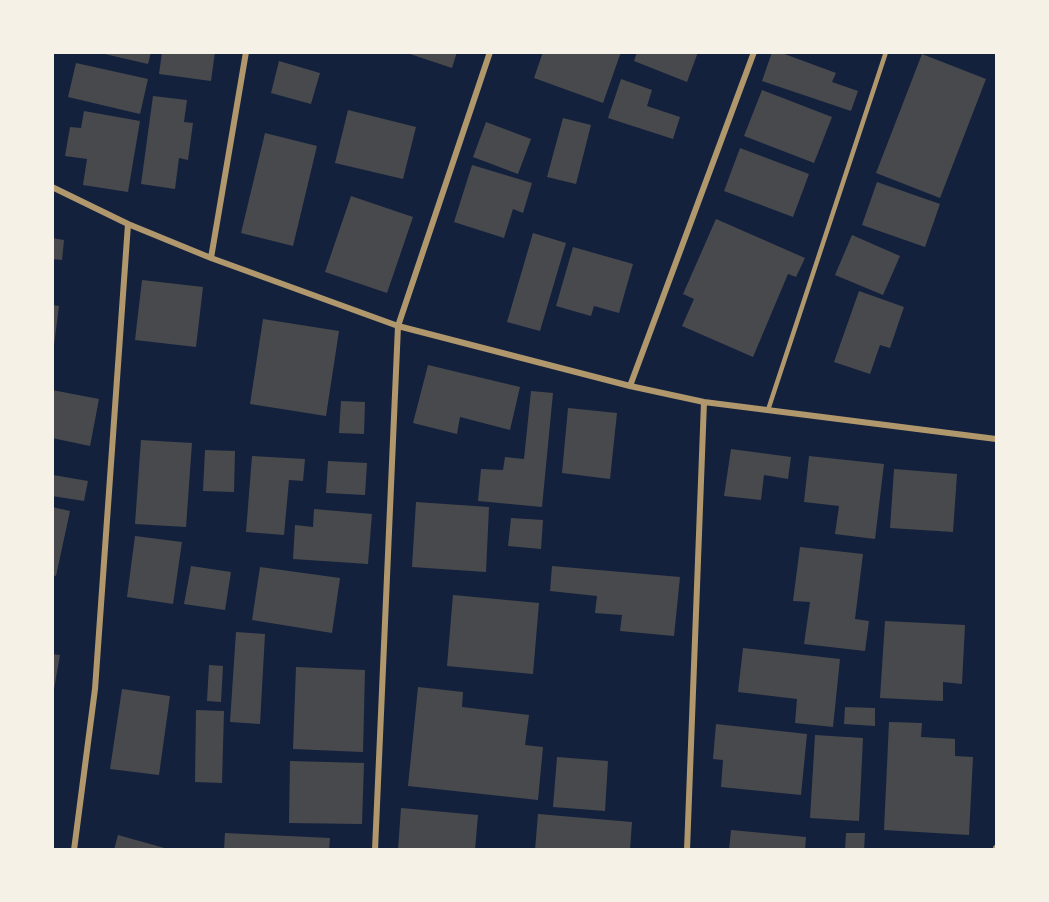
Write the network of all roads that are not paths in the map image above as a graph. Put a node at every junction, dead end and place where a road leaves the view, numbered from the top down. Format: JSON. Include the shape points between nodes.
{"nodes":[{"id":1,"x":246,"y":52,"type":"edge"},
{"id":2,"x":490,"y":52,"type":"edge"},
{"id":3,"x":754,"y":52,"type":"edge"},
{"id":4,"x":886,"y":52,"type":"edge"},
{"id":5,"x":52,"y":187,"type":"edge"},
{"id":6,"x":128,"y":224,"type":"junction"},
{"id":7,"x":211,"y":258,"type":"junction"},
{"id":8,"x":398,"y":326,"type":"junction"},
{"id":9,"x":630,"y":386,"type":"junction"},
{"id":10,"x":704,"y":402,"type":"junction"},
{"id":11,"x":768,"y":410,"type":"junction"},
{"id":12,"x":996,"y":439,"type":"edge"},
{"id":13,"x":74,"y":849,"type":"edge"},
{"id":14,"x":375,"y":849,"type":"edge"},
{"id":15,"x":687,"y":849,"type":"edge"}],
"edges":[{"from":1,"to":7,"type":"street"},
{"from":2,"to":8,"type":"street"},
{"from":3,"to":9,"type":"street"},
{"from":4,"to":11,"type":"lane"},
{"from":5,"to":6,"type":"street"},
{"from":6,"to":7,"type":"street"},
{"from":6,"to":13,"type":"street","via":[[95,688]]},
{"from":7,"to":8,"type":"street"},
{"from":8,"to":9,"type":"street"},
{"from":8,"to":14,"type":"street"},
{"from":9,"to":10,"type":"street"},
{"from":10,"to":11,"type":"street"},
{"from":10,"to":15,"type":"street"},
{"from":11,"to":12,"type":"street"}]}
